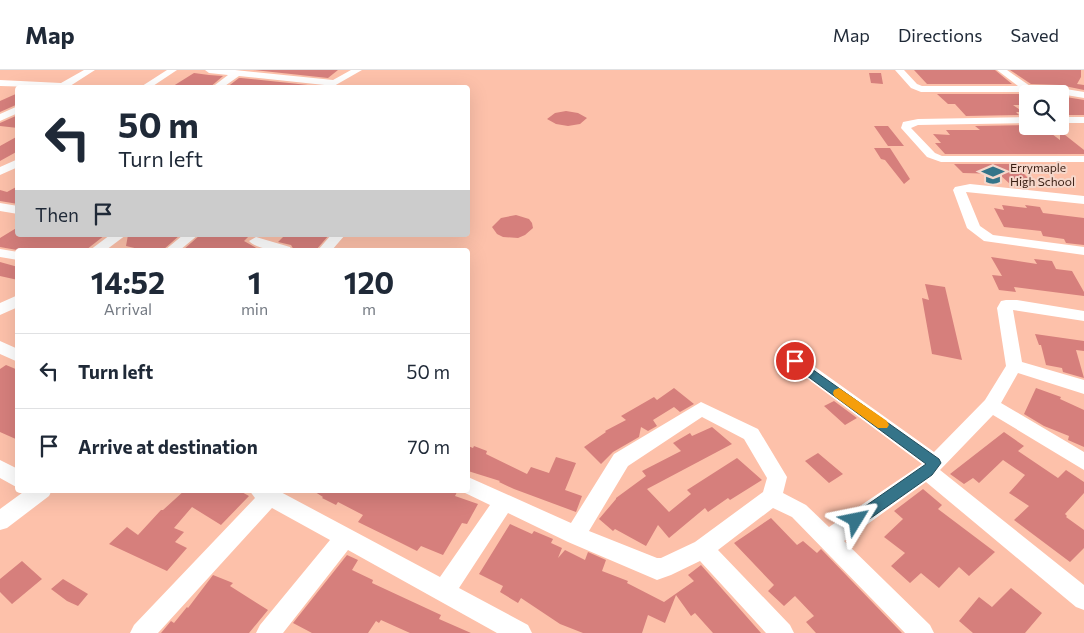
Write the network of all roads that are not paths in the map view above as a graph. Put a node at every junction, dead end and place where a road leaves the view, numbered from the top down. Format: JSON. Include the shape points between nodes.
{"nodes":[{"id":1,"x":91,"y":70,"type":"edge"},
{"id":2,"x":173,"y":70,"type":"edge"},
{"id":3,"x":209,"y":70,"type":"edge"},
{"id":4,"x":320,"y":70,"type":"edge"},
{"id":5,"x":358,"y":70,"type":"edge"},
{"id":6,"x":898,"y":70,"type":"edge"},
{"id":7,"x":1001,"y":70,"type":"edge"},
{"id":8,"x":237,"y":73,"type":"junction"},
{"id":9,"x":305,"y":81,"type":"junction"},
{"id":10,"x":0,"y":83,"type":"edge"},
{"id":11,"x":30,"y":85,"type":"edge"},
{"id":12,"x":64,"y":85,"type":"edge"},
{"id":13,"x":148,"y":85,"type":"edge"},
{"id":14,"x":219,"y":85,"type":"edge"},
{"id":15,"x":1022,"y":85,"type":"edge"},
{"id":16,"x":1019,"y":90,"type":"edge"},
{"id":17,"x":1069,"y":92,"type":"edge"},
{"id":18,"x":1084,"y":95,"type":"edge"},
{"id":19,"x":15,"y":110,"type":"edge"},
{"id":20,"x":1,"y":117,"type":"edge"},
{"id":21,"x":1019,"y":120,"type":"edge"},
{"id":22,"x":1069,"y":120,"type":"edge"},
{"id":23,"x":1084,"y":120,"type":"edge"},
{"id":24,"x":1084,"y":159,"type":"edge"},
{"id":25,"x":1084,"y":200,"type":"edge"},
{"id":26,"x":0,"y":207,"type":"edge"},
{"id":27,"x":15,"y":210,"type":"edge"},
{"id":28,"x":116,"y":237,"type":"edge"},
{"id":29,"x":188,"y":237,"type":"edge"},
{"id":30,"x":336,"y":237,"type":"edge"},
{"id":31,"x":254,"y":242,"type":"edge"},
{"id":32,"x":99,"y":248,"type":"edge"},
{"id":33,"x":175,"y":248,"type":"edge"},
{"id":34,"x":276,"y":248,"type":"edge"},
{"id":35,"x":327,"y":248,"type":"edge"},
{"id":36,"x":1084,"y":251,"type":"edge"},
{"id":37,"x":0,"y":253,"type":"edge"},
{"id":38,"x":15,"y":256,"type":"edge"},
{"id":39,"x":15,"y":302,"type":"edge"},
{"id":40,"x":0,"y":310,"type":"edge"},
{"id":41,"x":1084,"y":316,"type":"edge"},
{"id":42,"x":0,"y":347,"type":"edge"},
{"id":43,"x":15,"y":355,"type":"edge"},
{"id":44,"x":795,"y":361,"type":"dead end"},
{"id":45,"x":1014,"y":366,"type":"junction"},
{"id":46,"x":1084,"y":387,"type":"edge"},
{"id":47,"x":991,"y":405,"type":"junction"},
{"id":48,"x":1084,"y":462,"type":"edge"},
{"id":49,"x":931,"y":467,"type":"junction"},
{"id":50,"x":0,"y":468,"type":"edge"},
{"id":51,"x":15,"y":478,"type":"edge"},
{"id":52,"x":470,"y":486,"type":"edge"},
{"id":53,"x":35,"y":493,"type":"edge"},
{"id":54,"x":265,"y":493,"type":"edge"},
{"id":55,"x":772,"y":497,"type":"junction"},
{"id":56,"x":504,"y":502,"type":"junction"},
{"id":57,"x":0,"y":521,"type":"edge"},
{"id":58,"x":575,"y":536,"type":"junction"},
{"id":59,"x":345,"y":537,"type":"junction"},
{"id":60,"x":828,"y":540,"type":"junction"},
{"id":61,"x":703,"y":549,"type":"junction"},
{"id":62,"x":444,"y":591,"type":"junction"},
{"id":63,"x":1084,"y":599,"type":"edge"},
{"id":64,"x":142,"y":633,"type":"edge"},
{"id":65,"x":268,"y":633,"type":"edge"},
{"id":66,"x":520,"y":633,"type":"edge"},
{"id":67,"x":782,"y":633,"type":"edge"},
{"id":68,"x":922,"y":633,"type":"edge"}],
"edges":[{"from":1,"to":12,"type":"street"},
{"from":2,"to":13,"type":"street"},
{"from":3,"to":8,"type":"street"},
{"from":4,"to":9,"type":"street"},
{"from":5,"to":9,"type":"street","via":[[334,83]]},
{"from":6,"to":16,"type":"street","via":[[921,89]]},
{"from":7,"to":15,"type":"street"},
{"from":8,"to":9,"type":"street"},
{"from":8,"to":14,"type":"street"},
{"from":10,"to":11,"type":"street"},
{"from":17,"to":18,"type":"street"},
{"from":19,"to":20,"type":"street"},
{"from":21,"to":24,"type":"street","via":[[918,122],[907,124],[906,128],[931,155],[941,160]]},
{"from":22,"to":23,"type":"street"},
{"from":25,"to":36,"type":"street","via":[[970,188],[959,190],[974,228],[989,238]]},
{"from":26,"to":27,"type":"street"},
{"from":28,"to":32,"type":"street"},
{"from":29,"to":33,"type":"street"},
{"from":30,"to":35,"type":"street"},
{"from":31,"to":34,"type":"street"},
{"from":37,"to":38,"type":"street"},
{"from":39,"to":40,"type":"street"},
{"from":41,"to":45,"type":"street","via":[[1006,305]]},
{"from":42,"to":43,"type":"street"},
{"from":44,"to":49,"type":"street"},
{"from":45,"to":46,"type":"street"},
{"from":45,"to":47,"type":"street"},
{"from":47,"to":48,"type":"street"},
{"from":47,"to":49,"type":"street"},
{"from":49,"to":60,"type":"street"},
{"from":49,"to":63,"type":"street"},
{"from":50,"to":51,"type":"street"},
{"from":52,"to":56,"type":"street"},
{"from":53,"to":57,"type":"street"},
{"from":54,"to":59,"type":"street"},
{"from":54,"to":64,"type":"street"},
{"from":55,"to":58,"type":"street","via":[[777,477],[750,434],[701,409],[622,460]]},
{"from":55,"to":60,"type":"street","via":[[798,511]]},
{"from":55,"to":61,"type":"street"},
{"from":56,"to":58,"type":"street"},
{"from":56,"to":62,"type":"street"},
{"from":58,"to":61,"type":"street","via":[[657,568]]},
{"from":59,"to":62,"type":"street"},
{"from":59,"to":65,"type":"street"},
{"from":60,"to":68,"type":"street"},
{"from":61,"to":67,"type":"street"},
{"from":62,"to":66,"type":"street"}]}
